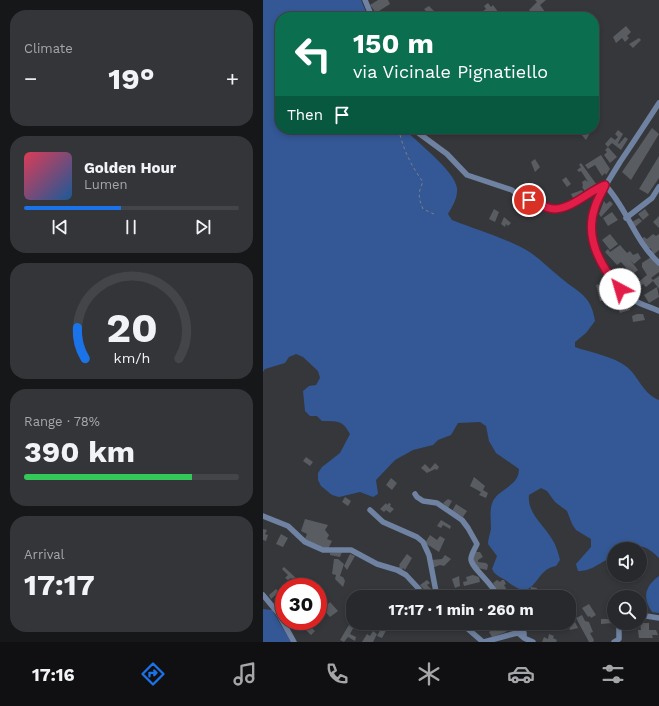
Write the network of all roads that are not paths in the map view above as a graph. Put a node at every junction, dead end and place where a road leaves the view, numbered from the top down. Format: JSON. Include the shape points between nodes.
{"nodes":[{"id":1,"x":365,"y":0,"type":"edge"},
{"id":2,"x":370,"y":12,"type":"edge"},
{"id":3,"x":659,"y":103,"type":"edge"},
{"id":4,"x":420,"y":134,"type":"edge"},
{"id":5,"x":605,"y":185,"type":"junction"},
{"id":6,"x":659,"y":187,"type":"edge"},
{"id":7,"x":626,"y":218,"type":"junction"},
{"id":8,"x":659,"y":263,"type":"edge"},
{"id":9,"x":659,"y":311,"type":"edge"},
{"id":10,"x":415,"y":494,"type":"dead end"},
{"id":11,"x":370,"y":510,"type":"dead end"},
{"id":12,"x":263,"y":516,"type":"edge"},
{"id":13,"x":418,"y":590,"type":"edge"},
{"id":14,"x":436,"y":590,"type":"edge"},
{"id":15,"x":494,"y":590,"type":"edge"},
{"id":16,"x":263,"y":595,"type":"edge"},
{"id":17,"x":263,"y":606,"type":"edge"},
{"id":18,"x":273,"y":606,"type":"junction"},
{"id":19,"x":647,"y":616,"type":"edge"},
{"id":20,"x":659,"y":618,"type":"edge"},
{"id":21,"x":469,"y":630,"type":"edge"},
{"id":22,"x":521,"y":630,"type":"edge"},
{"id":23,"x":619,"y":630,"type":"edge"},
{"id":24,"x":524,"y":638,"type":"junction"},
{"id":25,"x":294,"y":642,"type":"edge"},
{"id":26,"x":484,"y":642,"type":"edge"},
{"id":27,"x":533,"y":642,"type":"edge"},
{"id":28,"x":614,"y":642,"type":"edge"}],
"edges":[{"from":1,"to":2,"type":"street"},
{"from":3,"to":5,"type":"street"},
{"from":4,"to":5,"type":"street","via":[[447,154],[467,175],[512,190],[519,196],[555,209]]},
{"from":5,"to":7,"type":"street","via":[[612,192]]},
{"from":5,"to":9,"type":"street","via":[[594,208],[593,241],[598,256],[604,269],[620,289],[635,301]]},
{"from":6,"to":7,"type":"street","via":[[652,198]]},
{"from":7,"to":8,"type":"street","via":[[649,255]]},
{"from":10,"to":15,"type":"street","via":[[423,501],[437,503],[465,523],[477,544],[471,558],[472,565]]},
{"from":11,"to":14,"type":"street","via":[[383,522],[417,536],[423,542],[429,555]]},
{"from":12,"to":13,"type":"street","via":[[288,526],[305,542],[331,551],[351,550],[377,564],[397,570]]},
{"from":16,"to":18,"type":"street"},
{"from":17,"to":18,"type":"street"},
{"from":18,"to":25,"type":"street"},
{"from":19,"to":20,"type":"street"},
{"from":21,"to":26,"type":"street"},
{"from":22,"to":24,"type":"street"},
{"from":23,"to":28,"type":"street","via":[[619,639]]},
{"from":24,"to":26,"type":"street","via":[[513,634]]},
{"from":24,"to":27,"type":"street"}]}
